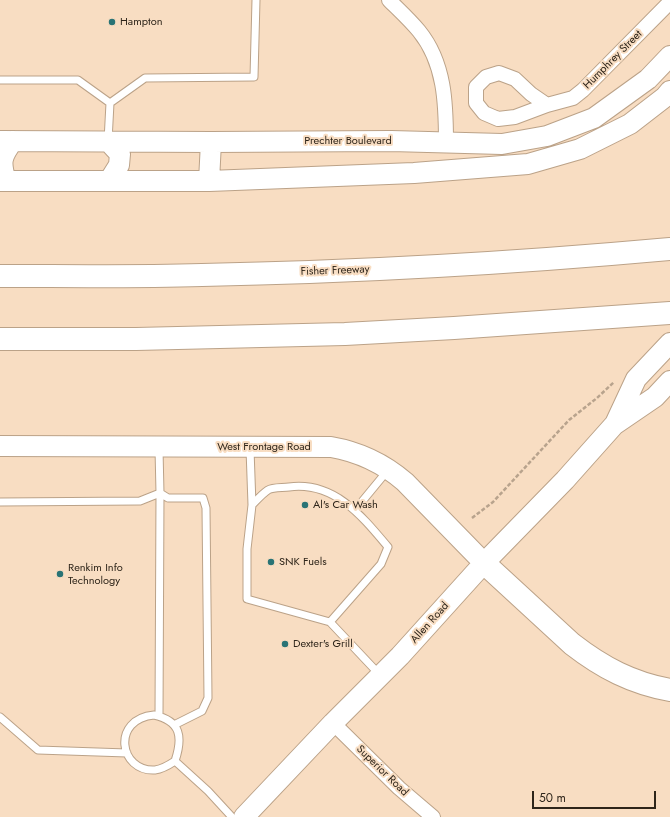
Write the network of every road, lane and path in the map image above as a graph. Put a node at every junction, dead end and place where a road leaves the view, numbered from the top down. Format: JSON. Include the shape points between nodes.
{"nodes":[{"id":1,"x":256,"y":0,"type":"edge"},
{"id":2,"x":389,"y":0,"type":"edge"},
{"id":3,"x":670,"y":2,"type":"edge"},
{"id":4,"x":670,"y":56,"type":"edge"},
{"id":5,"x":0,"y":80,"type":"edge"},
{"id":6,"x":670,"y":91,"type":"edge"},
{"id":7,"x":110,"y":103,"type":"junction"},
{"id":8,"x":547,"y":105,"type":"junction"},
{"id":9,"x":6,"y":141,"type":"edge"},
{"id":10,"x":108,"y":142,"type":"junction"},
{"id":11,"x":211,"y":142,"type":"junction"},
{"id":12,"x":446,"y":143,"type":"junction"},
{"id":13,"x":3,"y":181,"type":"edge"},
{"id":14,"x":109,"y":181,"type":"junction"},
{"id":15,"x":209,"y":181,"type":"junction"},
{"id":16,"x":670,"y":249,"type":"edge"},
{"id":17,"x":0,"y":276,"type":"edge"},
{"id":18,"x":670,"y":313,"type":"edge"},
{"id":19,"x":0,"y":339,"type":"edge"},
{"id":20,"x":670,"y":343,"type":"edge"},
{"id":21,"x":617,"y":378,"type":"dead end"},
{"id":22,"x":670,"y":381,"type":"edge"},
{"id":23,"x":614,"y":425,"type":"junction"},
{"id":24,"x":0,"y":446,"type":"edge"},
{"id":25,"x":159,"y":446,"type":"junction"},
{"id":26,"x":250,"y":447,"type":"junction"},
{"id":27,"x":389,"y":469,"type":"junction"},
{"id":28,"x":160,"y":493,"type":"junction"},
{"id":29,"x":0,"y":502,"type":"edge"},
{"id":30,"x":252,"y":504,"type":"junction"},
{"id":31,"x":355,"y":510,"type":"junction"},
{"id":32,"x":472,"y":518,"type":"dead end"},
{"id":33,"x":484,"y":563,"type":"junction"},
{"id":34,"x":330,"y":622,"type":"junction"},
{"id":35,"x":381,"y":676,"type":"junction"},
{"id":36,"x":670,"y":690,"type":"edge"},
{"id":37,"x":159,"y":716,"type":"junction"},
{"id":38,"x":0,"y":717,"type":"edge"},
{"id":39,"x":333,"y":724,"type":"junction"},
{"id":40,"x":174,"y":726,"type":"junction"},
{"id":41,"x":127,"y":753,"type":"junction"},
{"id":42,"x":175,"y":761,"type":"junction"},
{"id":43,"x":232,"y":817,"type":"edge"},
{"id":44,"x":244,"y":817,"type":"edge"},
{"id":45,"x":433,"y":817,"type":"edge"}],
"edges":[{"from":1,"to":7,"type":"lane","via":[[254,77],[144,78]]},
{"from":2,"to":12,"type":"street","via":[[419,31],[437,62],[444,94]]},
{"from":3,"to":8,"type":"street","name":"Humphrey Street","via":[[583,90],[573,98]]},
{"from":4,"to":12,"type":"main road","name":"Prechter Boulevard","via":[[648,79],[594,118],[547,136],[502,144]]},
{"from":5,"to":7,"type":"lane","via":[[78,80]]},
{"from":6,"to":15,"type":"main road","via":[[624,127],[580,149],[528,164],[414,173]]},
{"from":7,"to":10,"type":"lane"},
{"from":8,"to":8,"type":"street","name":"Humphrey Street","via":[[515,79],[499,74],[486,77],[476,87],[476,103],[484,113],[498,119],[515,117]]},
{"from":9,"to":10,"type":"main road","name":"Prechter Boulevard"},
{"from":9,"to":13,"type":"main road","via":[[0,169]]},
{"from":10,"to":11,"type":"main road","name":"Prechter Boulevard"},
{"from":10,"to":14,"type":"main road","via":[[120,154],[119,165]]},
{"from":11,"to":12,"type":"main road","name":"Prechter Boulevard"},
{"from":11,"to":15,"type":"main road"},
{"from":13,"to":14,"type":"main road"},
{"from":14,"to":15,"type":"main road"},
{"from":16,"to":17,"type":"highway","name":"Fisher Freeway","via":[[588,257],[348,271]]},
{"from":18,"to":19,"type":"highway","via":[[345,334]]},
{"from":20,"to":23,"type":"main road","name":"Allen Road","via":[[636,379]]},
{"from":21,"to":32,"type":"path","via":[[569,420],[493,502]]},
{"from":22,"to":23,"type":"main road","name":"Allen Road","via":[[655,397]]},
{"from":23,"to":33,"type":"main road","name":"Allen Road","via":[[565,480]]},
{"from":24,"to":25,"type":"main road","name":"West Frontage Road"},
{"from":25,"to":26,"type":"main road","name":"West Frontage Road"},
{"from":25,"to":28,"type":"lane"},
{"from":26,"to":27,"type":"main road","name":"West Frontage Road","via":[[331,447],[364,456]]},
{"from":26,"to":30,"type":"lane"},
{"from":27,"to":31,"type":"lane"},
{"from":27,"to":33,"type":"main road","name":"West Frontage Road","via":[[406,482]]},
{"from":28,"to":29,"type":"lane","via":[[140,501]]},
{"from":28,"to":37,"type":"lane"},
{"from":28,"to":40,"type":"lane","via":[[168,498],[203,498],[206,508],[208,698],[202,711]]},
{"from":30,"to":31,"type":"lane","via":[[269,490],[302,485],[328,492]]},
{"from":30,"to":34,"type":"lane","via":[[247,549],[247,599]]},
{"from":31,"to":34,"type":"lane","via":[[388,547],[381,564]]},
{"from":33,"to":35,"type":"main road","name":"Allen Road"},
{"from":33,"to":36,"type":"highway","via":[[587,655],[612,671],[639,683]]},
{"from":34,"to":35,"type":"lane"},
{"from":35,"to":39,"type":"main road","name":"Allen Road"},
{"from":37,"to":40,"type":"lane"},
{"from":37,"to":41,"type":"lane","via":[[145,716],[130,726],[126,735]]},
{"from":38,"to":41,"type":"lane","via":[[38,750]]},
{"from":39,"to":44,"type":"main road","name":"Allen Road"},
{"from":39,"to":45,"type":"street","name":"Superior Road"},
{"from":40,"to":42,"type":"lane","via":[[180,737]]},
{"from":41,"to":42,"type":"lane","via":[[139,767],[147,770],[156,770]]},
{"from":42,"to":43,"type":"lane"}]}
